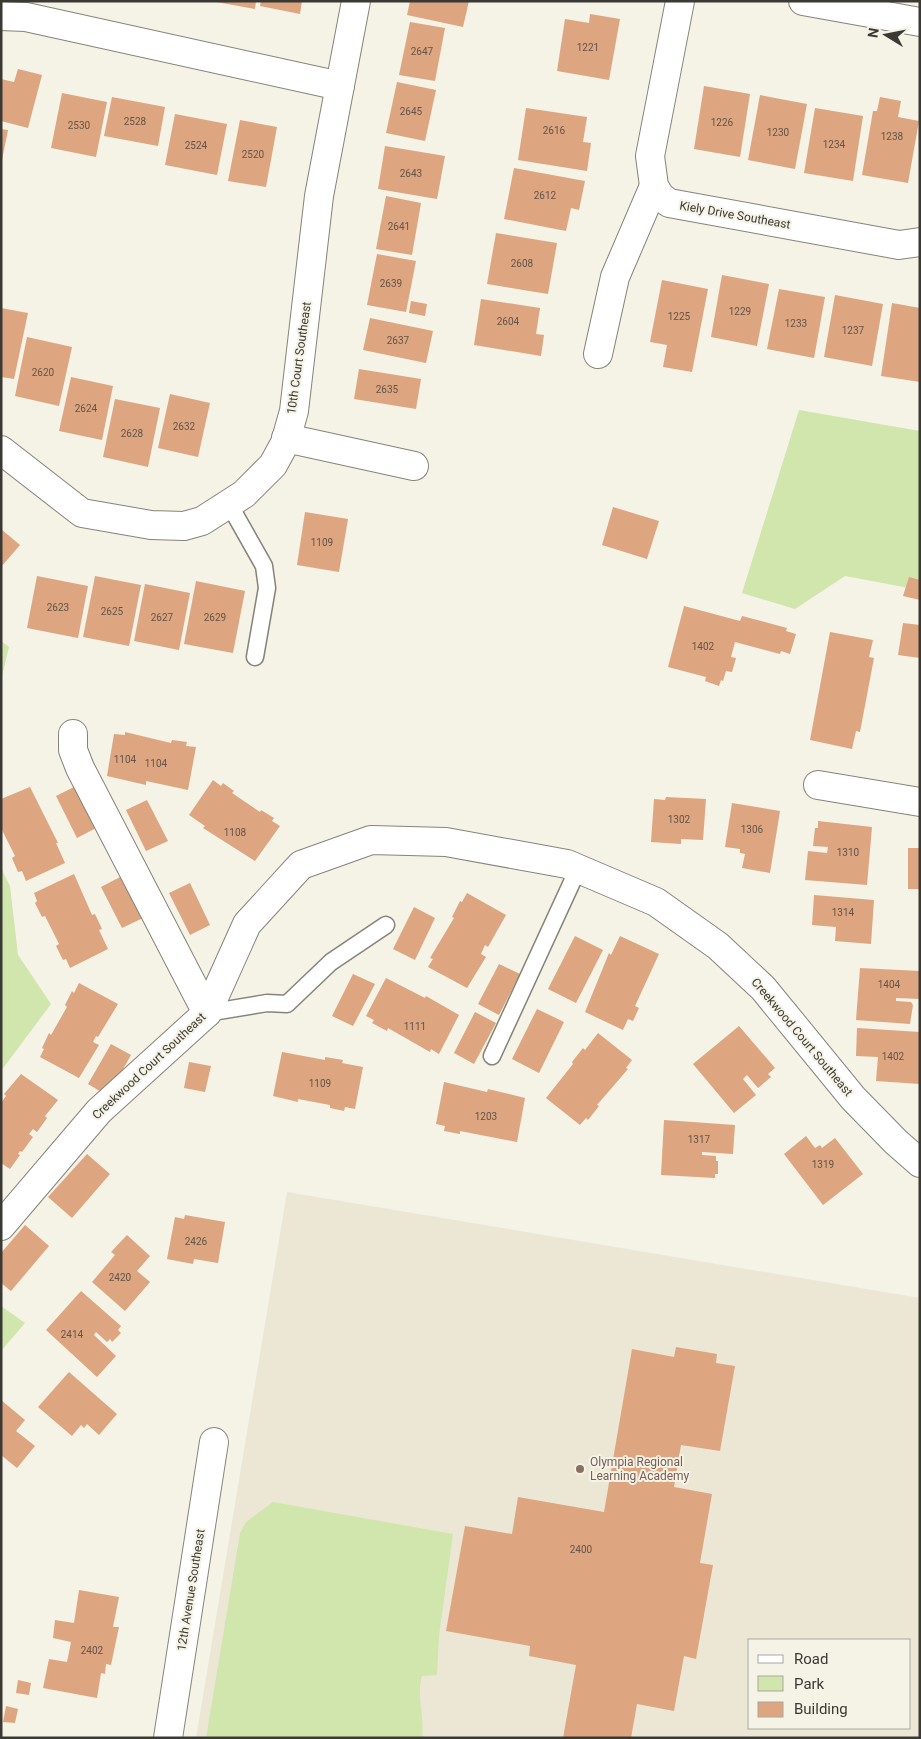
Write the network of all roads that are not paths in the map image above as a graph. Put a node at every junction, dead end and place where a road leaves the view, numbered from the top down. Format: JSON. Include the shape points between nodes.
{"nodes":[{"id":1,"x":356,"y":1,"type":"edge"},
{"id":2,"x":680,"y":1,"type":"edge"},
{"id":3,"x":804,"y":1,"type":"edge"},
{"id":4,"x":1,"y":16,"type":"edge"},
{"id":5,"x":920,"y":22,"type":"edge"},
{"id":6,"x":340,"y":86,"type":"junction"},
{"id":7,"x":654,"y":186,"type":"junction"},
{"id":8,"x":920,"y":242,"type":"edge"},
{"id":9,"x":598,"y":354,"type":"dead end"},
{"id":10,"x":286,"y":438,"type":"junction"},
{"id":11,"x":1,"y":450,"type":"edge"},
{"id":12,"x":414,"y":466,"type":"dead end"},
{"id":13,"x":228,"y":504,"type":"junction"},
{"id":14,"x":255,"y":657,"type":"dead end"},
{"id":15,"x":74,"y":734,"type":"dead end"},
{"id":16,"x":818,"y":785,"type":"dead end"},
{"id":17,"x":920,"y":802,"type":"edge"},
{"id":18,"x":578,"y":869,"type":"junction"},
{"id":19,"x":386,"y":925,"type":"dead end"},
{"id":20,"x":207,"y":1013,"type":"junction"},
{"id":21,"x":492,"y":1056,"type":"dead end"},
{"id":22,"x":920,"y":1163,"type":"edge"},
{"id":23,"x":1,"y":1226,"type":"edge"},
{"id":24,"x":214,"y":1442,"type":"dead end"},
{"id":25,"x":168,"y":1738,"type":"edge"}],
"edges":[{"from":1,"to":6,"type":"street","name":"10th Court Southeast"},
{"from":2,"to":7,"type":"street","via":[[650,156]]},
{"from":3,"to":5,"type":"street"},
{"from":4,"to":6,"type":"street","via":[[26,17]]},
{"from":6,"to":10,"type":"street","name":"10th Court Southeast","via":[[319,196],[294,411]]},
{"from":7,"to":8,"type":"street","name":"Kiely Drive Southeast","via":[[669,203],[899,245]]},
{"from":7,"to":9,"type":"street","via":[[615,277]]},
{"from":10,"to":12,"type":"street"},
{"from":10,"to":13,"type":"street","name":"10th Court Southeast","via":[[273,465],[244,494]]},
{"from":11,"to":13,"type":"street","name":"10th Court Southeast","via":[[82,513],[151,525],[184,526],[202,520]]},
{"from":13,"to":14,"type":"lane","via":[[264,566],[268,588]]},
{"from":15,"to":20,"type":"street","via":[[74,750],[80,768]]},
{"from":16,"to":17,"type":"street"},
{"from":18,"to":20,"type":"street","name":"Creekwood Court Southeast","via":[[567,864],[446,842],[371,840],[301,865],[247,924]]},
{"from":18,"to":21,"type":"lane"},
{"from":18,"to":22,"type":"street","name":"Creekwood Court Southeast","via":[[656,902],[718,946],[763,988],[853,1098]]},
{"from":19,"to":20,"type":"lane","via":[[331,962],[287,1004],[267,1003]]},
{"from":20,"to":23,"type":"street","name":"Creekwood Court Southeast","via":[[99,1111]]},
{"from":24,"to":25,"type":"street","name":"12th Avenue Southeast"}]}
